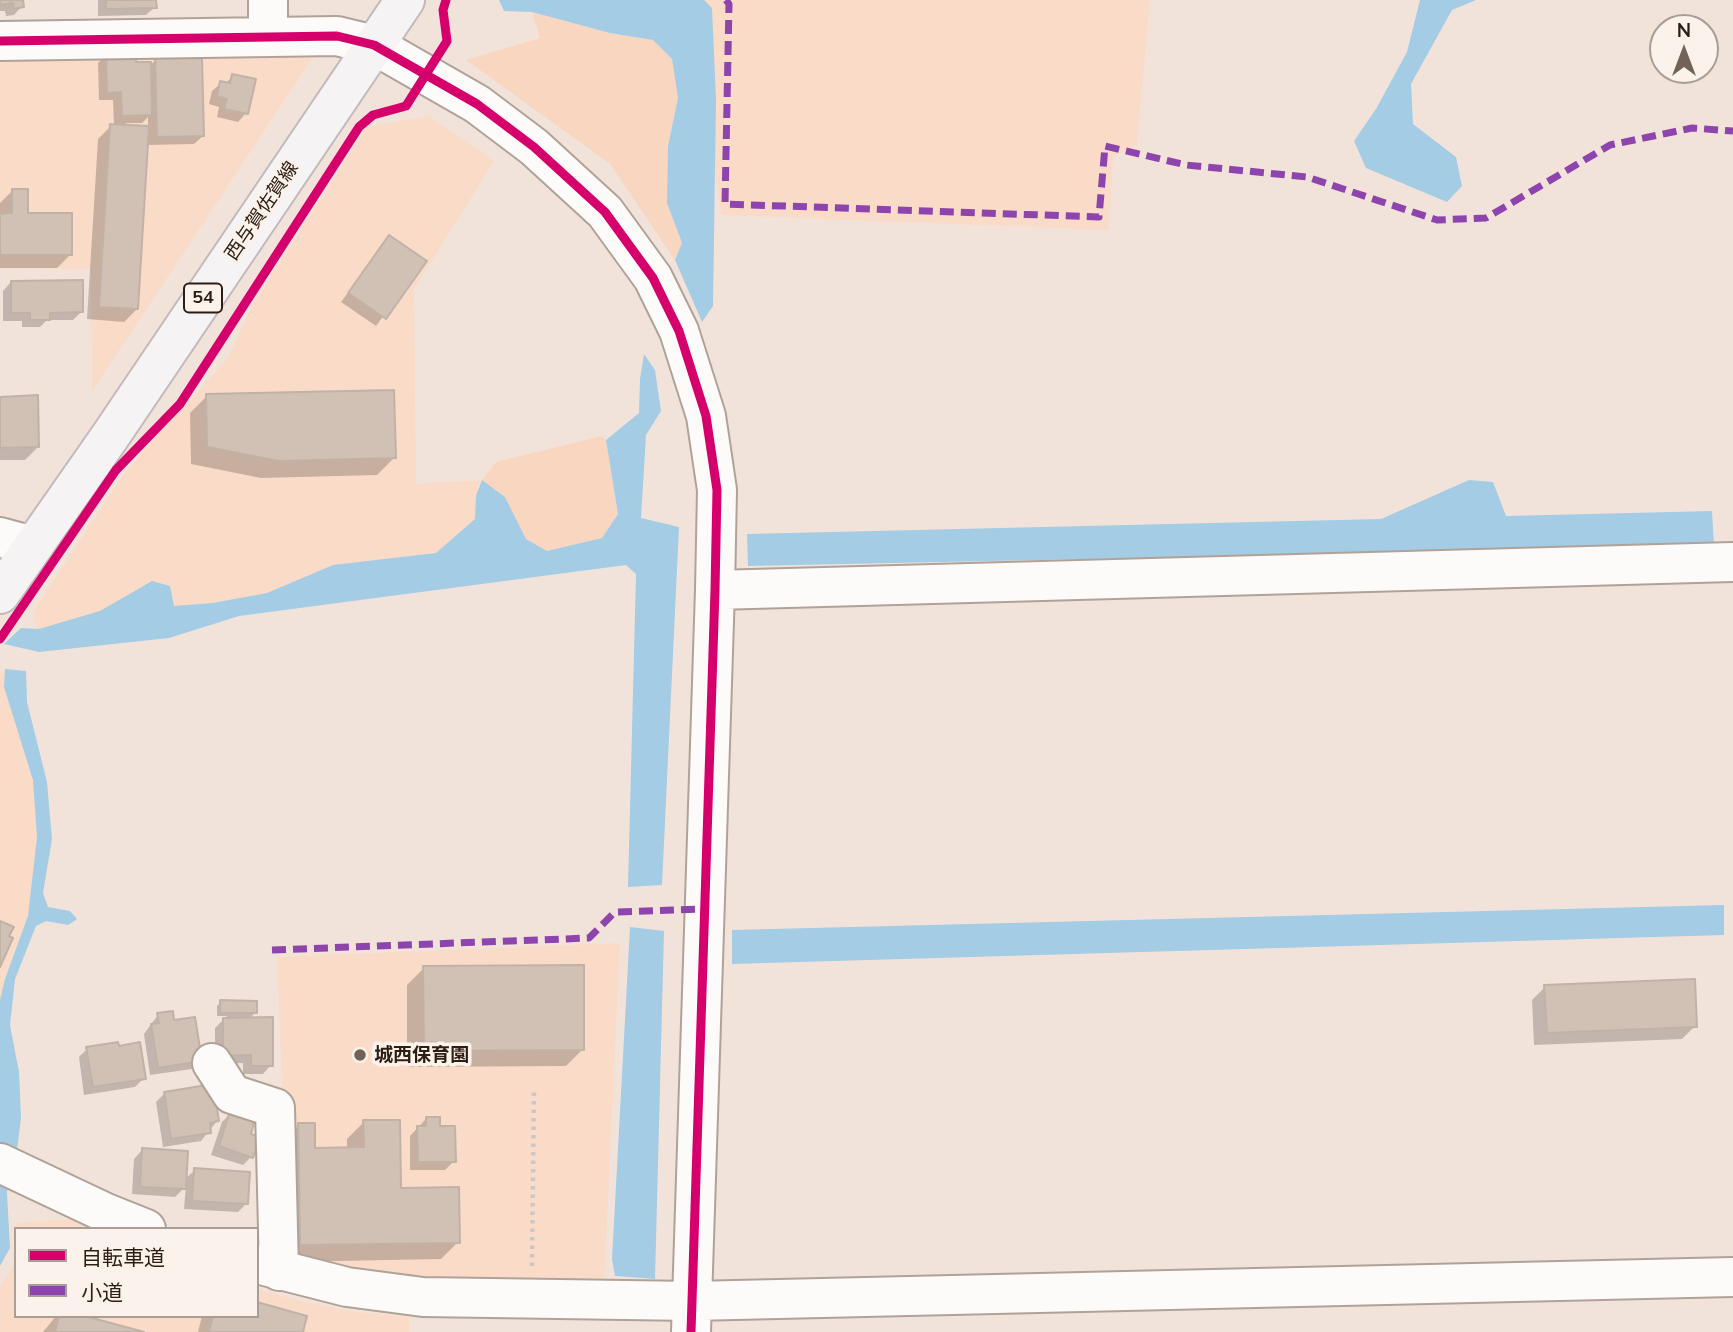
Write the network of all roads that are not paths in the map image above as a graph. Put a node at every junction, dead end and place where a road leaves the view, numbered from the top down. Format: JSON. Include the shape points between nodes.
{"nodes":[{"id":1,"x":268,"y":0,"type":"edge"},
{"id":2,"x":405,"y":0,"type":"edge"},
{"id":3,"x":268,"y":37,"type":"junction"},
{"id":4,"x":0,"y":41,"type":"edge"},
{"id":5,"x":374,"y":45,"type":"junction"},
{"id":6,"x":17,"y":542,"type":"edge"},
{"id":7,"x":1733,"y":562,"type":"edge"},
{"id":8,"x":715,"y":590,"type":"junction"},
{"id":9,"x":0,"y":594,"type":"edge"},
{"id":10,"x":212,"y":1063,"type":"dead end"},
{"id":11,"x":7,"y":1167,"type":"edge"},
{"id":12,"x":141,"y":1227,"type":"edge"},
{"id":13,"x":268,"y":1268,"type":"edge"},
{"id":14,"x":1733,"y":1277,"type":"edge"},
{"id":15,"x":692,"y":1317,"type":"edge"}],
"edges":[{"from":1,"to":3,"type":"street"},
{"from":2,"to":5,"type":"main road","name":"西与賀佐賀線","number":"54"},
{"from":3,"to":4,"type":"street"},
{"from":3,"to":5,"type":"street","via":[[337,36]]},
{"from":5,"to":6,"type":"main road","name":"西与賀佐賀線","number":"54"},
{"from":5,"to":8,"type":"street","via":[[477,104],[534,147],[605,212],[653,278],[679,331],[706,416],[717,491]]},
{"from":6,"to":9,"type":"main road","name":"西与賀佐賀線","number":"54"},
{"from":7,"to":8,"type":"street"},
{"from":8,"to":15,"type":"street"},
{"from":10,"to":13,"type":"street","via":[[232,1094],[275,1108]]},
{"from":11,"to":12,"type":"street"},
{"from":13,"to":15,"type":"street","via":[[347,1287],[424,1297],[531,1299]]},
{"from":14,"to":15,"type":"street"}]}
